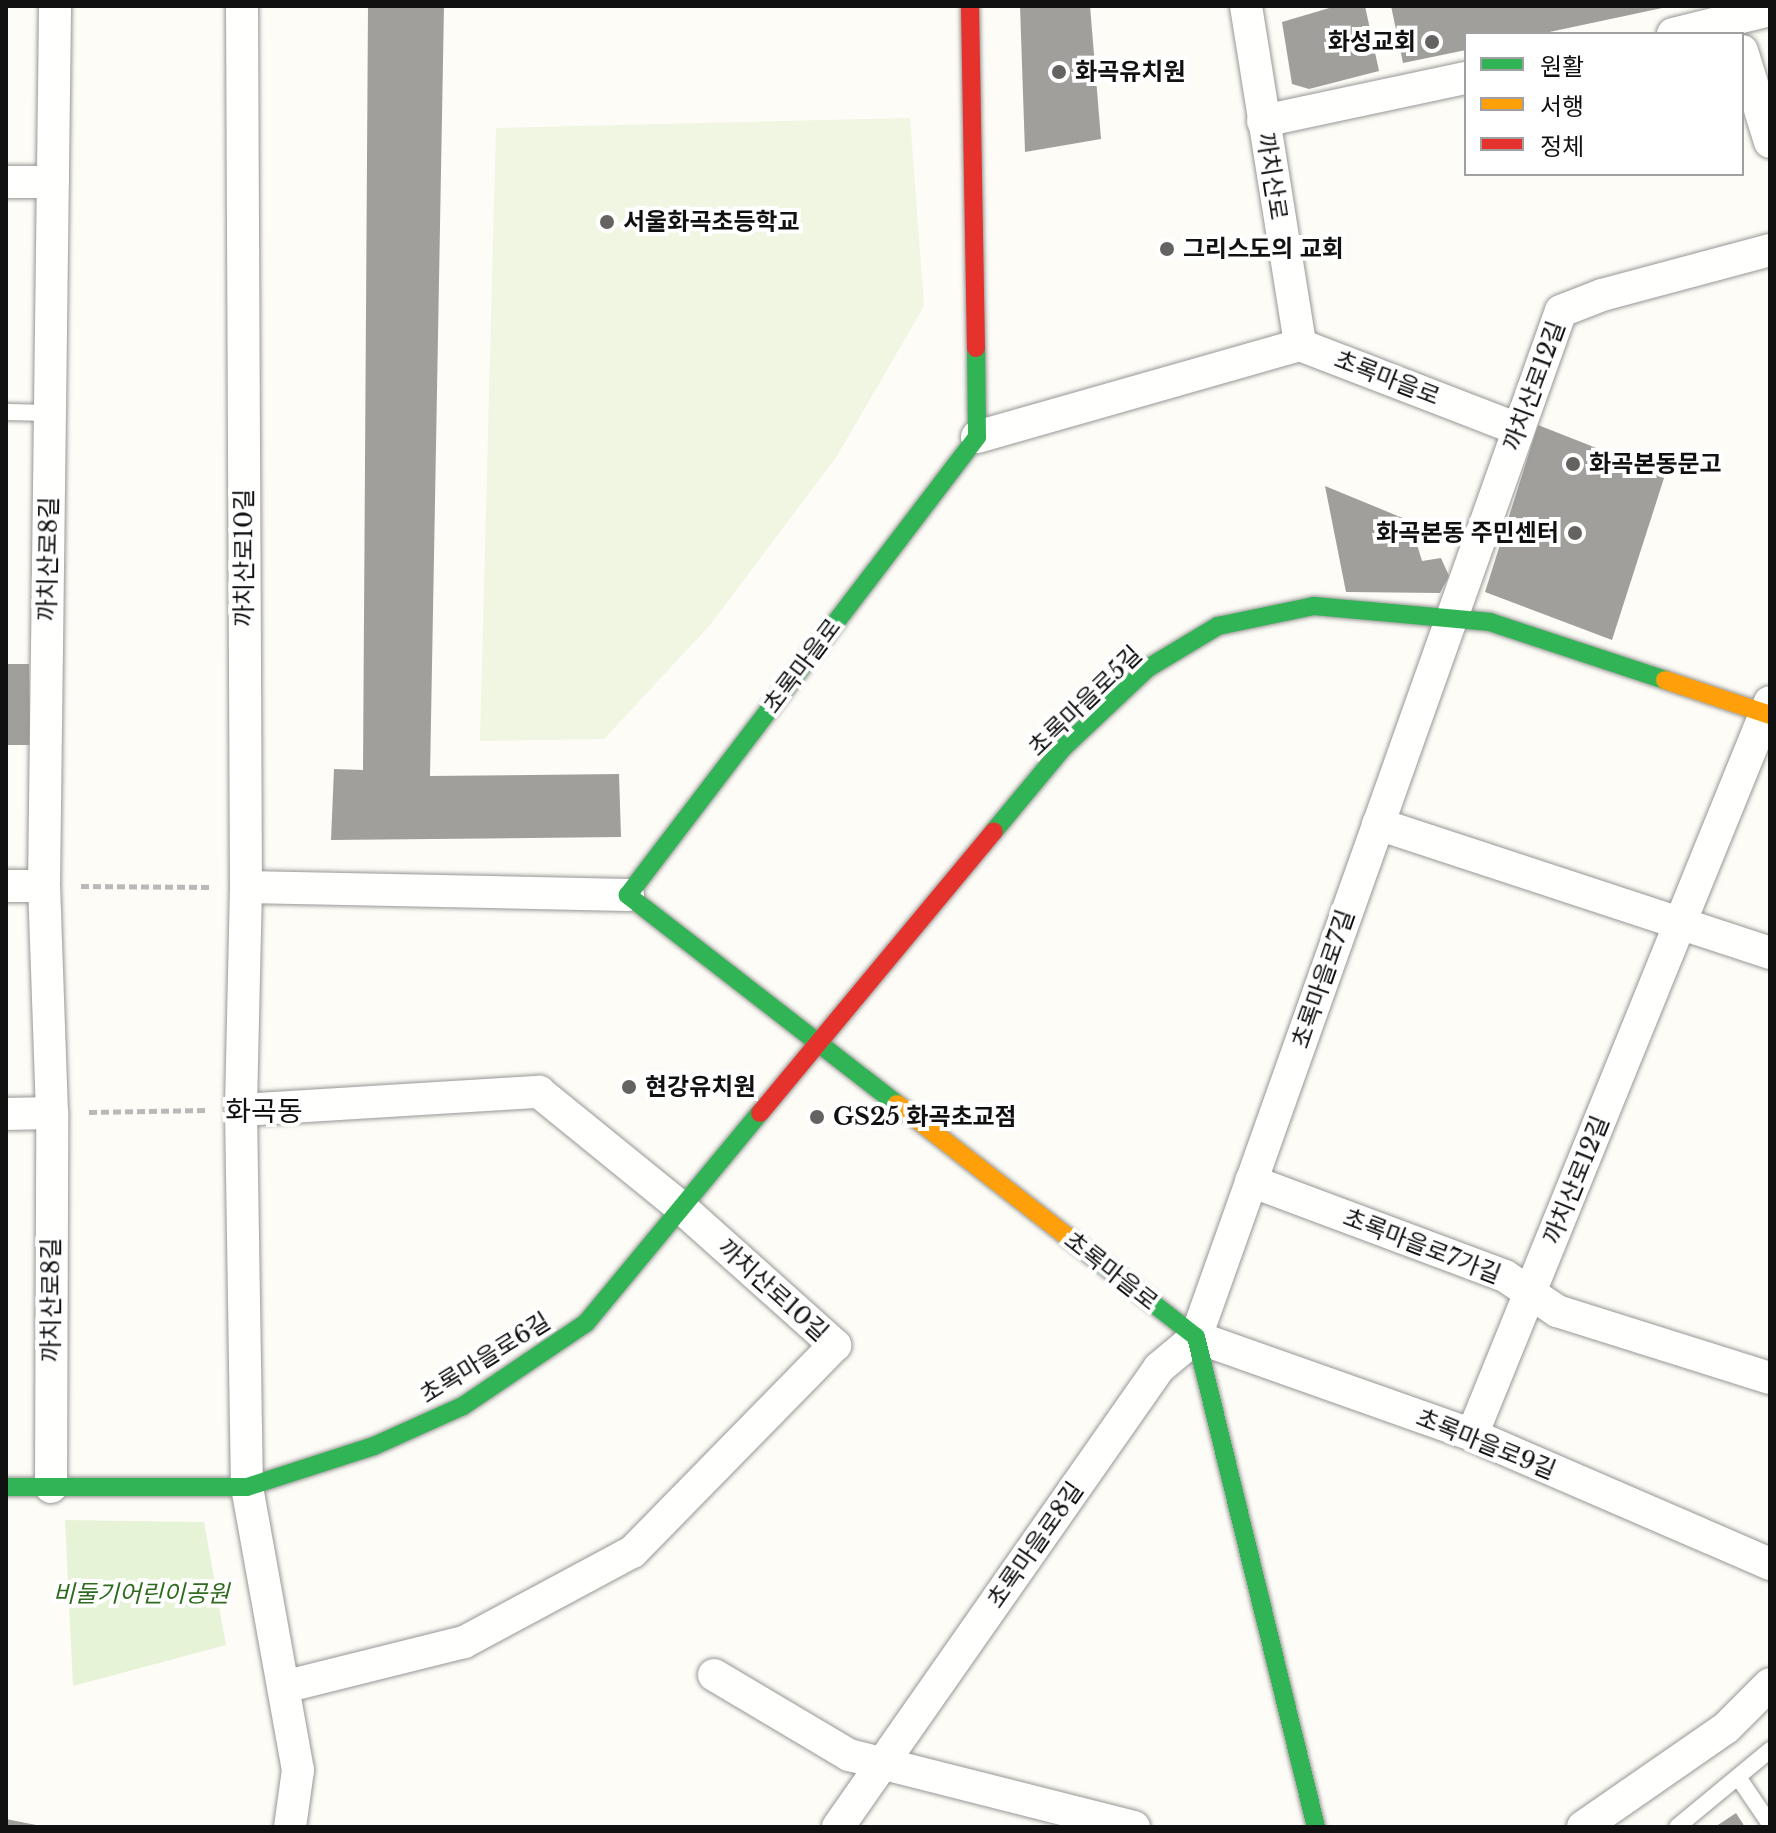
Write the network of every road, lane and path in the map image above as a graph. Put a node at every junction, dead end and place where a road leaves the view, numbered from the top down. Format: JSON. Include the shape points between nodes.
{"nodes":[{"id":1,"x":55,"y":6,"type":"edge"},
{"id":2,"x":242,"y":6,"type":"edge"},
{"id":3,"x":970,"y":6,"type":"edge"},
{"id":4,"x":1246,"y":6,"type":"edge"},
{"id":5,"x":1770,"y":10,"type":"edge"},
{"id":6,"x":1735,"y":28,"type":"edge"},
{"id":7,"x":1694,"y":32,"type":"edge"},
{"id":8,"x":1744,"y":57,"type":"edge"},
{"id":9,"x":1464,"y":78,"type":"edge"},
{"id":10,"x":1263,"y":121,"type":"junction"},
{"id":11,"x":1770,"y":142,"type":"edge"},
{"id":12,"x":6,"y":182,"type":"edge"},
{"id":13,"x":53,"y":182,"type":"junction"},
{"id":14,"x":1770,"y":250,"type":"edge"},
{"id":15,"x":1300,"y":345,"type":"junction"},
{"id":16,"x":6,"y":412,"type":"edge"},
{"id":17,"x":50,"y":413,"type":"junction"},
{"id":18,"x":1518,"y":429,"type":"junction"},
{"id":19,"x":977,"y":437,"type":"junction"},
{"id":20,"x":1449,"y":622,"type":"junction"},
{"id":21,"x":1769,"y":710,"type":"edge"},
{"id":22,"x":1378,"y":824,"type":"junction"},
{"id":23,"x":6,"y":886,"type":"edge"},
{"id":24,"x":44,"y":886,"type":"junction"},
{"id":25,"x":246,"y":887,"type":"junction"},
{"id":26,"x":628,"y":895,"type":"junction"},
{"id":27,"x":1680,"y":924,"type":"junction"},
{"id":28,"x":1770,"y":953,"type":"edge"},
{"id":29,"x":820,"y":1044,"type":"junction"},
{"id":30,"x":241,"y":1110,"type":"junction"},
{"id":31,"x":52,"y":1113,"type":"junction"},
{"id":32,"x":6,"y":1114,"type":"edge"},
{"id":33,"x":1251,"y":1181,"type":"junction"},
{"id":34,"x":684,"y":1210,"type":"junction"},
{"id":35,"x":1529,"y":1296,"type":"junction"},
{"id":36,"x":1196,"y":1337,"type":"junction"},
{"id":37,"x":1770,"y":1378,"type":"edge"},
{"id":38,"x":1472,"y":1435,"type":"junction"},
{"id":39,"x":6,"y":1487,"type":"edge"},
{"id":40,"x":51,"y":1487,"type":"junction"},
{"id":41,"x":247,"y":1487,"type":"junction"},
{"id":42,"x":1770,"y":1564,"type":"edge"},
{"id":43,"x":714,"y":1675,"type":"dead end"},
{"id":44,"x":1770,"y":1684,"type":"edge"},
{"id":45,"x":284,"y":1687,"type":"junction"},
{"id":46,"x":1770,"y":1750,"type":"edge"},
{"id":47,"x":883,"y":1763,"type":"junction"},
{"id":48,"x":1738,"y":1777,"type":"junction"},
{"id":49,"x":1770,"y":1824,"type":"edge"},
{"id":50,"x":290,"y":1827,"type":"edge"},
{"id":51,"x":838,"y":1827,"type":"edge"},
{"id":52,"x":1134,"y":1827,"type":"edge"},
{"id":53,"x":1316,"y":1827,"type":"edge"},
{"id":54,"x":1583,"y":1827,"type":"edge"},
{"id":55,"x":1677,"y":1827,"type":"edge"}],
"edges":[{"from":1,"to":13,"type":"street","name":"까치산로8길"},
{"from":2,"to":25,"type":"street","name":"까치산로10길"},
{"from":3,"to":19,"type":"street"},
{"from":4,"to":10,"type":"street","name":"까치산로"},
{"from":5,"to":6,"type":"street"},
{"from":6,"to":7,"type":"street"},
{"from":8,"to":11,"type":"street"},
{"from":9,"to":10,"type":"street"},
{"from":10,"to":15,"type":"street","name":"까치산로"},
{"from":12,"to":13,"type":"street"},
{"from":13,"to":17,"type":"street","name":"까치산로8길"},
{"from":14,"to":18,"type":"street","name":"까치산로12길","via":[[1561,311]]},
{"from":15,"to":18,"type":"street","name":"초록마을로"},
{"from":15,"to":19,"type":"street"},
{"from":16,"to":17,"type":"lane"},
{"from":17,"to":24,"type":"street","name":"까치산로8길"},
{"from":18,"to":20,"type":"street","name":"까치산로12길"},
{"from":19,"to":26,"type":"street","name":"초록마을로"},
{"from":20,"to":21,"type":"street","name":"초록마을로5길","via":[[1490,622]]},
{"from":20,"to":22,"type":"street","name":"초록마을로7길"},
{"from":20,"to":29,"type":"street","name":"초록마을로5길","via":[[1314,606],[1218,626],[1148,668],[1063,748]]},
{"from":21,"to":27,"type":"street","name":"까치산로12길"},
{"from":22,"to":27,"type":"street"},
{"from":22,"to":33,"type":"street","name":"초록마을로7길"},
{"from":23,"to":24,"type":"street"},
{"from":24,"to":25,"type":"path"},
{"from":24,"to":31,"type":"street","name":"까치산로8길"},
{"from":25,"to":26,"type":"street"},
{"from":25,"to":30,"type":"street","name":"까치산로10길"},
{"from":26,"to":29,"type":"street","name":"초록마을로"},
{"from":27,"to":28,"type":"street"},
{"from":27,"to":35,"type":"street","name":"까치산로12길"},
{"from":29,"to":34,"type":"street","name":"초록마을로6길"},
{"from":29,"to":36,"type":"street","name":"초록마을로"},
{"from":30,"to":31,"type":"path"},
{"from":30,"to":34,"type":"street","name":"까치산로10길","via":[[539,1092]]},
{"from":30,"to":41,"type":"street","name":"까치산로10길"},
{"from":31,"to":32,"type":"street"},
{"from":31,"to":40,"type":"street","name":"까치산로8길"},
{"from":33,"to":35,"type":"street","name":"초록마을로7가길","via":[[1505,1276]]},
{"from":33,"to":36,"type":"street","name":"초록마을로7길"},
{"from":34,"to":41,"type":"street","name":"초록마을로6길","via":[[586,1323],[463,1406],[374,1446]]},
{"from":34,"to":45,"type":"street","name":"까치산로10길","via":[[835,1345],[632,1552],[464,1642]]},
{"from":35,"to":37,"type":"street","name":"초록마을로7가길","via":[[1557,1311]]},
{"from":35,"to":38,"type":"street","name":"까치산로12길"},
{"from":36,"to":38,"type":"street","name":"초록마을로9길"},
{"from":36,"to":47,"type":"street","name":"초록마을로8길","via":[[1159,1368]]},
{"from":36,"to":53,"type":"street"},
{"from":38,"to":42,"type":"street","name":"초록마을로9길"},
{"from":39,"to":40,"type":"street","name":"초록마을로6길"},
{"from":40,"to":41,"type":"street","name":"초록마을로6길"},
{"from":41,"to":45,"type":"street","name":"까치산로10길"},
{"from":43,"to":47,"type":"street","via":[[849,1755]]},
{"from":44,"to":54,"type":"street","via":[[1726,1728]]},
{"from":45,"to":50,"type":"street","name":"까치산로10길","via":[[298,1770]]},
{"from":46,"to":48,"type":"lane"},
{"from":47,"to":51,"type":"street","name":"초록마을로8길"},
{"from":47,"to":52,"type":"street"},
{"from":48,"to":49,"type":"lane"},
{"from":48,"to":55,"type":"lane"}]}
